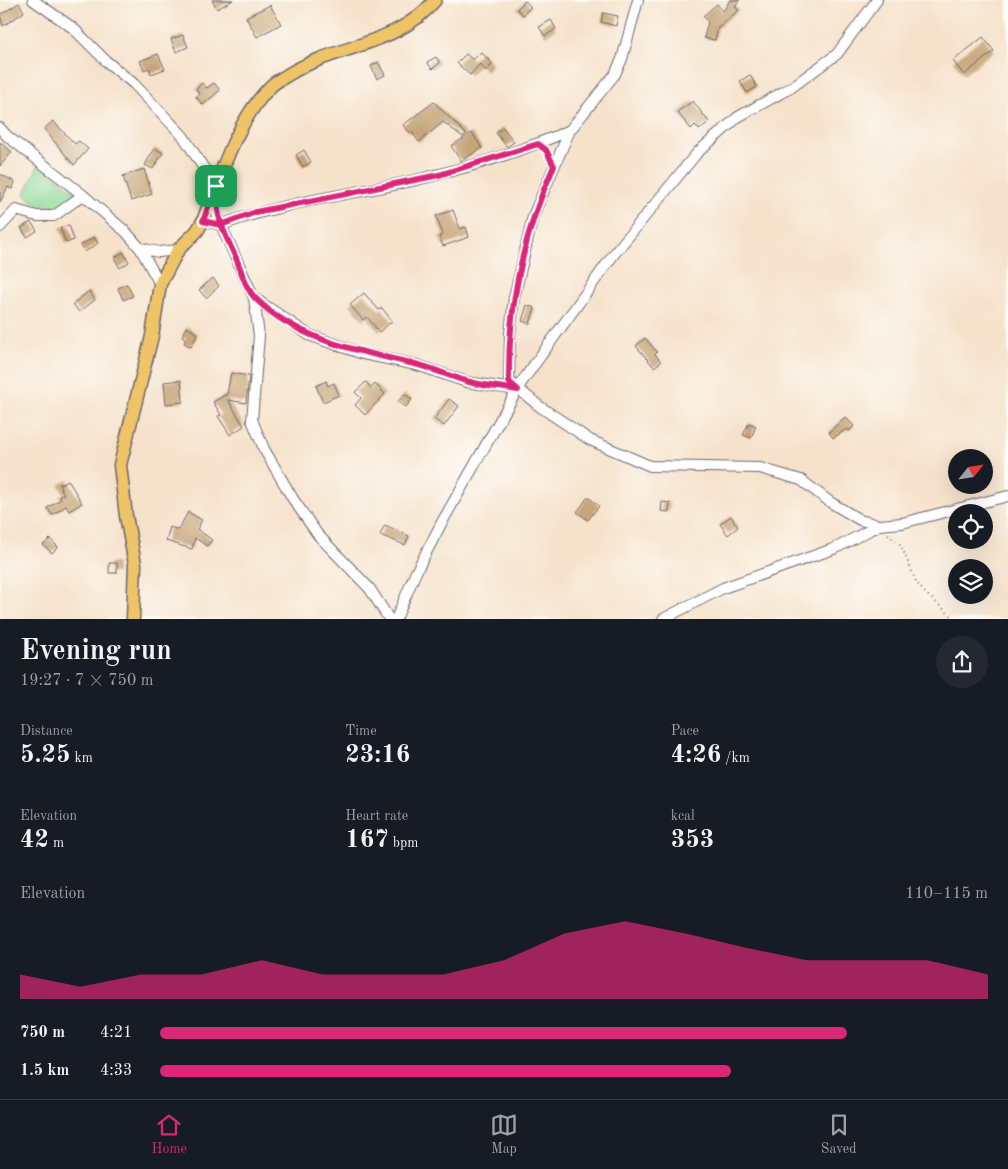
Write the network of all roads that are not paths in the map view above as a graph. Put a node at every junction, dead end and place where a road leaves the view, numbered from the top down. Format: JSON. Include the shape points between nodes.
{"nodes":[{"id":1,"x":34,"y":0,"type":"edge"},
{"id":2,"x":435,"y":0,"type":"edge"},
{"id":3,"x":638,"y":0,"type":"edge"},
{"id":4,"x":877,"y":0,"type":"edge"},
{"id":5,"x":0,"y":128,"type":"edge"},
{"id":6,"x":570,"y":130,"type":"junction"},
{"id":7,"x":216,"y":186,"type":"junction"},
{"id":8,"x":83,"y":195,"type":"junction"},
{"id":9,"x":203,"y":221,"type":"junction"},
{"id":10,"x":221,"y":225,"type":"junction"},
{"id":11,"x":0,"y":227,"type":"edge"},
{"id":12,"x":140,"y":248,"type":"junction"},
{"id":13,"x":178,"y":250,"type":"junction"},
{"id":14,"x":160,"y":284,"type":"junction"},
{"id":15,"x":254,"y":298,"type":"junction"},
{"id":16,"x":518,"y":390,"type":"junction"},
{"id":17,"x":1008,"y":496,"type":"edge"},
{"id":18,"x":879,"y":525,"type":"junction"},
{"id":19,"x":133,"y":619,"type":"edge"},
{"id":20,"x":389,"y":619,"type":"edge"},
{"id":21,"x":396,"y":619,"type":"edge"},
{"id":22,"x":663,"y":619,"type":"edge"}],
"edges":[{"from":1,"to":7,"type":"street","via":[[73,28],[134,84],[183,136]]},
{"from":2,"to":7,"type":"main road","via":[[403,28],[303,66],[272,85],[236,138]]},
{"from":3,"to":6,"type":"street","via":[[615,74]]},
{"from":4,"to":16,"type":"street","via":[[837,54],[792,87],[738,117],[697,152],[614,254],[557,330]]},
{"from":5,"to":8,"type":"street"},
{"from":6,"to":10,"type":"street","via":[[532,147],[439,175],[256,212]]},
{"from":6,"to":16,"type":"street","via":[[533,216],[514,298],[509,382]]},
{"from":7,"to":9,"type":"main road"},
{"from":7,"to":10,"type":"street","via":[[216,211]]},
{"from":8,"to":11,"type":"street","via":[[54,216],[37,216],[16,210]]},
{"from":8,"to":12,"type":"street"},
{"from":9,"to":10,"type":"street"},
{"from":9,"to":13,"type":"main road"},
{"from":10,"to":15,"type":"street"},
{"from":12,"to":13,"type":"street","via":[[159,252]]},
{"from":12,"to":14,"type":"street"},
{"from":13,"to":14,"type":"main road"},
{"from":14,"to":19,"type":"main road","via":[[152,336],[120,465],[135,564]]},
{"from":15,"to":16,"type":"street","via":[[309,335],[354,351],[417,365],[467,382]]},
{"from":15,"to":20,"type":"street","via":[[259,336],[252,420],[264,449],[318,535],[370,589]]},
{"from":16,"to":18,"type":"street","via":[[590,440],[650,466],[760,468],[801,480],[854,516]]},
{"from":16,"to":21,"type":"street","via":[[441,524]]},
{"from":17,"to":18,"type":"street","via":[[902,523]]},
{"from":18,"to":22,"type":"street","via":[[836,548],[723,588]]}]}
